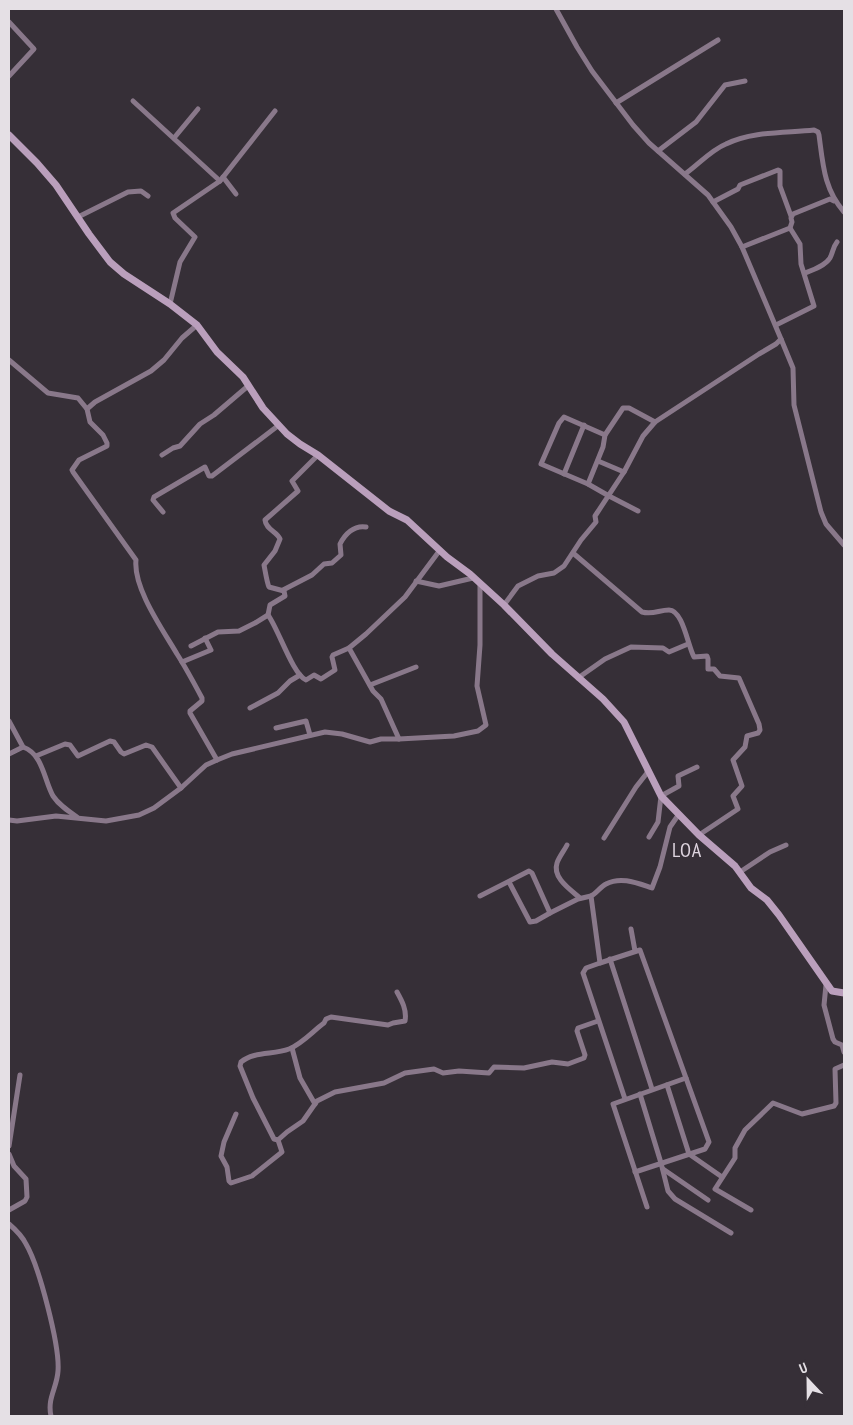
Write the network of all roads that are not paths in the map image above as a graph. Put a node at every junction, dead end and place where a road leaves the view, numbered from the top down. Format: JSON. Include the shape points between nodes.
{"nodes":[{"id":1,"x":556,"y":9,"type":"edge"},
{"id":2,"x":9,"y":22,"type":"edge"},
{"id":3,"x":718,"y":40,"type":"dead end"},
{"id":4,"x":9,"y":76,"type":"edge"},
{"id":5,"x":745,"y":81,"type":"dead end"},
{"id":6,"x":133,"y":102,"type":"dead end"},
{"id":7,"x":616,"y":104,"type":"junction"},
{"id":8,"x":198,"y":109,"type":"dead end"},
{"id":9,"x":275,"y":110,"type":"dead end"},
{"id":10,"x":9,"y":135,"type":"edge"},
{"id":11,"x":174,"y":138,"type":"junction"},
{"id":12,"x":658,"y":151,"type":"junction"},
{"id":13,"x":685,"y":174,"type":"junction"},
{"id":14,"x":222,"y":179,"type":"junction"},
{"id":15,"x":236,"y":194,"type":"dead end"},
{"id":16,"x":148,"y":196,"type":"dead end"},
{"id":17,"x":834,"y":201,"type":"junction"},
{"id":18,"x":712,"y":202,"type":"junction"},
{"id":19,"x":844,"y":212,"type":"edge"},
{"id":20,"x":791,"y":216,"type":"junction"},
{"id":21,"x":78,"y":217,"type":"junction"},
{"id":22,"x":790,"y":228,"type":"junction"},
{"id":23,"x":837,"y":242,"type":"dead end"},
{"id":24,"x":742,"y":247,"type":"junction"},
{"id":25,"x":805,"y":274,"type":"junction"},
{"id":26,"x":170,"y":304,"type":"junction"},
{"id":27,"x":197,"y":325,"type":"junction"},
{"id":28,"x":776,"y":325,"type":"junction"},
{"id":29,"x":781,"y":339,"type":"junction"},
{"id":30,"x":9,"y":360,"type":"edge"},
{"id":31,"x":248,"y":386,"type":"junction"},
{"id":32,"x":86,"y":409,"type":"junction"},
{"id":33,"x":655,"y":422,"type":"junction"},
{"id":34,"x":279,"y":425,"type":"junction"},
{"id":35,"x":584,"y":425,"type":"junction"},
{"id":36,"x":605,"y":435,"type":"junction"},
{"id":37,"x":162,"y":455,"type":"dead end"},
{"id":38,"x":318,"y":455,"type":"junction"},
{"id":39,"x":598,"y":461,"type":"junction"},
{"id":40,"x":624,"y":472,"type":"junction"},
{"id":41,"x":564,"y":474,"type":"junction"},
{"id":42,"x":588,"y":484,"type":"junction"},
{"id":43,"x":609,"y":496,"type":"junction"},
{"id":44,"x":638,"y":510,"type":"dead end"},
{"id":45,"x":162,"y":512,"type":"dead end"},
{"id":46,"x":366,"y":527,"type":"dead end"},
{"id":47,"x":844,"y":545,"type":"edge"},
{"id":48,"x":440,"y":550,"type":"junction"},
{"id":49,"x":573,"y":553,"type":"junction"},
{"id":50,"x":473,"y":578,"type":"junction"},
{"id":51,"x":416,"y":581,"type":"junction"},
{"id":52,"x":480,"y":583,"type":"junction"},
{"id":53,"x":283,"y":590,"type":"junction"},
{"id":54,"x":504,"y":605,"type":"junction"},
{"id":55,"x":268,"y":615,"type":"junction"},
{"id":56,"x":205,"y":638,"type":"junction"},
{"id":57,"x":688,"y":644,"type":"junction"},
{"id":58,"x":191,"y":646,"type":"dead end"},
{"id":59,"x":348,"y":648,"type":"junction"},
{"id":60,"x":182,"y":662,"type":"junction"},
{"id":61,"x":416,"y":667,"type":"dead end"},
{"id":62,"x":300,"y":675,"type":"junction"},
{"id":63,"x":578,"y":678,"type":"junction"},
{"id":64,"x":370,"y":685,"type":"junction"},
{"id":65,"x":250,"y":708,"type":"dead end"},
{"id":66,"x":9,"y":721,"type":"edge"},
{"id":67,"x":276,"y":728,"type":"dead end"},
{"id":68,"x":14,"y":732,"type":"junction"},
{"id":69,"x":9,"y":735,"type":"edge"},
{"id":70,"x":310,"y":735,"type":"junction"},
{"id":71,"x":399,"y":739,"type":"junction"},
{"id":72,"x":23,"y":747,"type":"junction"},
{"id":73,"x":9,"y":754,"type":"edge"},
{"id":74,"x":36,"y":756,"type":"junction"},
{"id":75,"x":217,"y":760,"type":"junction"},
{"id":76,"x":697,"y":767,"type":"dead end"},
{"id":77,"x":647,"y":771,"type":"junction"},
{"id":78,"x":181,"y":788,"type":"junction"},
{"id":79,"x":661,"y":796,"type":"junction"},
{"id":80,"x":679,"y":814,"type":"junction"},
{"id":81,"x":78,"y":818,"type":"junction"},
{"id":82,"x":9,"y":820,"type":"edge"},
{"id":83,"x":699,"y":835,"type":"junction"},
{"id":84,"x":649,"y":837,"type":"dead end"},
{"id":85,"x":604,"y":838,"type":"dead end"},
{"id":86,"x":567,"y":845,"type":"dead end"},
{"id":87,"x":786,"y":845,"type":"dead end"},
{"id":88,"x":740,"y":872,"type":"junction"},
{"id":89,"x":509,"y":882,"type":"junction"},
{"id":90,"x":480,"y":896,"type":"dead end"},
{"id":91,"x":591,"y":896,"type":"junction"},
{"id":92,"x":580,"y":898,"type":"junction"},
{"id":93,"x":550,"y":913,"type":"junction"},
{"id":94,"x":632,"y":929,"type":"dead end"},
{"id":95,"x":635,"y":951,"type":"junction"},
{"id":96,"x":610,"y":959,"type":"junction"},
{"id":97,"x":600,"y":963,"type":"junction"},
{"id":98,"x":826,"y":985,"type":"junction"},
{"id":99,"x":396,"y":992,"type":"dead end"},
{"id":100,"x":844,"y":993,"type":"edge"},
{"id":101,"x":598,"y":1021,"type":"junction"},
{"id":102,"x":292,"y":1048,"type":"junction"},
{"id":103,"x":844,"y":1052,"type":"edge"},
{"id":104,"x":844,"y":1065,"type":"edge"},
{"id":105,"x":20,"y":1075,"type":"dead end"},
{"id":106,"x":686,"y":1078,"type":"junction"},
{"id":107,"x":666,"y":1084,"type":"junction"},
{"id":108,"x":652,"y":1089,"type":"junction"},
{"id":109,"x":640,"y":1094,"type":"junction"},
{"id":110,"x":625,"y":1099,"type":"junction"},
{"id":111,"x":315,"y":1104,"type":"junction"},
{"id":112,"x":236,"y":1114,"type":"dead end"},
{"id":113,"x":278,"y":1140,"type":"junction"},
{"id":114,"x":9,"y":1146,"type":"edge"},
{"id":115,"x":9,"y":1154,"type":"edge"},
{"id":116,"x":688,"y":1154,"type":"junction"},
{"id":117,"x":661,"y":1163,"type":"junction"},
{"id":118,"x":663,"y":1169,"type":"junction"},
{"id":119,"x":635,"y":1172,"type":"junction"},
{"id":120,"x":722,"y":1176,"type":"junction"},
{"id":121,"x":708,"y":1200,"type":"dead end"},
{"id":122,"x":647,"y":1207,"type":"dead end"},
{"id":123,"x":9,"y":1210,"type":"edge"},
{"id":124,"x":751,"y":1210,"type":"dead end"},
{"id":125,"x":9,"y":1224,"type":"edge"},
{"id":126,"x":731,"y":1233,"type":"dead end"},
{"id":127,"x":51,"y":1416,"type":"edge"}],
"edges":[{"from":1,"to":7,"type":"street","via":[[577,47]]},
{"from":2,"to":4,"type":"street","via":[[34,49]]},
{"from":3,"to":7,"type":"street"},
{"from":5,"to":12,"type":"street","via":[[725,85],[696,122]]},
{"from":6,"to":11,"type":"street"},
{"from":7,"to":12,"type":"street"},
{"from":8,"to":11,"type":"street"},
{"from":9,"to":14,"type":"street"},
{"from":10,"to":21,"type":"street","via":[[43,169]]},
{"from":11,"to":14,"type":"street"},
{"from":12,"to":13,"type":"street"},
{"from":13,"to":17,"type":"street","via":[[728,143],[752,136],[814,130],[819,133],[825,177]]},
{"from":13,"to":18,"type":"street"},
{"from":14,"to":15,"type":"street"},
{"from":14,"to":26,"type":"street","via":[[173,213],[195,237],[180,262]]},
{"from":16,"to":21,"type":"street","via":[[142,191],[128,192]]},
{"from":17,"to":19,"type":"street"},
{"from":17,"to":20,"type":"street"},
{"from":18,"to":20,"type":"street","via":[[740,185],[779,170],[780,187]]},
{"from":18,"to":24,"type":"street"},
{"from":20,"to":22,"type":"street"},
{"from":21,"to":26,"type":"street","via":[[116,269]]},
{"from":22,"to":24,"type":"street"},
{"from":22,"to":25,"type":"street","via":[[800,244]]},
{"from":23,"to":25,"type":"street","via":[[825,263]]},
{"from":24,"to":28,"type":"street"},
{"from":25,"to":28,"type":"street","via":[[814,308]]},
{"from":26,"to":27,"type":"street"},
{"from":27,"to":31,"type":"street"},
{"from":27,"to":32,"type":"street","via":[[151,371]]},
{"from":28,"to":29,"type":"street"},
{"from":29,"to":33,"type":"street"},
{"from":29,"to":47,"type":"street","via":[[793,368],[794,405],[821,512],[826,524]]},
{"from":30,"to":32,"type":"street","via":[[48,393],[78,398]]},
{"from":31,"to":34,"type":"street"},
{"from":31,"to":37,"type":"street","via":[[200,424],[180,446]]},
{"from":32,"to":60,"type":"street","via":[[90,422],[103,435],[107,446],[79,460],[72,470],[136,560],[136,574],[142,590]]},
{"from":33,"to":36,"type":"street","via":[[623,408]]},
{"from":33,"to":40,"type":"street","via":[[643,436]]},
{"from":34,"to":38,"type":"street"},
{"from":34,"to":45,"type":"street","via":[[212,476],[205,466],[154,497],[152,499]]},
{"from":35,"to":36,"type":"street"},
{"from":35,"to":41,"type":"street"},
{"from":35,"to":41,"type":"street","via":[[562,418],[541,464]]},
{"from":36,"to":39,"type":"street"},
{"from":38,"to":48,"type":"street","via":[[389,511],[407,520]]},
{"from":38,"to":53,"type":"street","via":[[292,481],[298,491],[265,520],[280,539],[264,565],[268,584]]},
{"from":39,"to":40,"type":"street"},
{"from":39,"to":42,"type":"street"},
{"from":40,"to":43,"type":"street"},
{"from":41,"to":42,"type":"street"},
{"from":42,"to":43,"type":"street"},
{"from":43,"to":44,"type":"street"},
{"from":43,"to":49,"type":"street","via":[[595,516],[596,522]]},
{"from":46,"to":53,"type":"street","via":[[346,535],[340,544],[341,554],[334,562],[325,564],[312,575]]},
{"from":48,"to":50,"type":"street"},
{"from":48,"to":51,"type":"street"},
{"from":49,"to":54,"type":"street","via":[[558,571],[532,578],[518,586]]},
{"from":49,"to":57,"type":"street","via":[[642,612],[651,614],[670,610],[676,613]]},
{"from":50,"to":51,"type":"street","via":[[439,586]]},
{"from":50,"to":52,"type":"street"},
{"from":51,"to":59,"type":"street","via":[[403,599]]},
{"from":52,"to":54,"type":"street"},
{"from":52,"to":71,"type":"street","via":[[476,686],[486,725],[478,731],[454,736]]},
{"from":53,"to":55,"type":"street","via":[[285,596],[270,605]]},
{"from":54,"to":63,"type":"street"},
{"from":55,"to":56,"type":"street","via":[[239,631],[218,632]]},
{"from":55,"to":62,"type":"street"},
{"from":56,"to":58,"type":"street"},
{"from":56,"to":60,"type":"street","via":[[211,650]]},
{"from":57,"to":63,"type":"street","via":[[669,652],[663,648],[637,646],[625,649]]},
{"from":57,"to":83,"type":"street","via":[[694,657],[707,657],[708,669],[714,669],[722,676],[739,678],[760,727],[759,732],[747,736],[745,747],[732,760],[742,786],[733,795],[738,811]]},
{"from":59,"to":62,"type":"street","via":[[334,655],[335,670],[321,678],[314,675],[305,680]]},
{"from":59,"to":64,"type":"street"},
{"from":60,"to":75,"type":"street","via":[[202,698],[190,713]]},
{"from":61,"to":64,"type":"street"},
{"from":62,"to":65,"type":"street","via":[[279,692]]},
{"from":63,"to":77,"type":"street","via":[[624,722]]},
{"from":64,"to":71,"type":"street","via":[[381,699]]},
{"from":66,"to":68,"type":"street"},
{"from":67,"to":70,"type":"street","via":[[306,721]]},
{"from":68,"to":69,"type":"street"},
{"from":68,"to":72,"type":"street"},
{"from":70,"to":71,"type":"street","via":[[325,732],[370,742]]},
{"from":70,"to":75,"type":"street"},
{"from":72,"to":73,"type":"street"},
{"from":72,"to":74,"type":"street"},
{"from":74,"to":78,"type":"street","via":[[65,744],[70,745],[78,756],[110,741],[124,754],[146,745],[152,747]]},
{"from":74,"to":81,"type":"street","via":[[52,794]]},
{"from":75,"to":78,"type":"street","via":[[206,765]]},
{"from":76,"to":79,"type":"street","via":[[678,776],[679,786]]},
{"from":77,"to":79,"type":"street"},
{"from":77,"to":85,"type":"street"},
{"from":78,"to":81,"type":"street","via":[[139,815],[106,821]]},
{"from":79,"to":80,"type":"street"},
{"from":79,"to":84,"type":"street","via":[[658,822]]},
{"from":80,"to":83,"type":"street"},
{"from":80,"to":91,"type":"street","via":[[670,827],[652,888],[615,880]]},
{"from":81,"to":82,"type":"street","via":[[49,816]]},
{"from":83,"to":88,"type":"street"},
{"from":86,"to":92,"type":"street","via":[[556,865],[558,876]]},
{"from":87,"to":88,"type":"street"},
{"from":88,"to":98,"type":"street","via":[[751,888],[779,915]]},
{"from":89,"to":90,"type":"street"},
{"from":89,"to":93,"type":"street","via":[[530,922]]},
{"from":89,"to":93,"type":"street","via":[[531,872]]},
{"from":91,"to":92,"type":"street"},
{"from":91,"to":97,"type":"street"},
{"from":92,"to":93,"type":"street"},
{"from":94,"to":95,"type":"street"},
{"from":95,"to":96,"type":"street"},
{"from":95,"to":106,"type":"street","via":[[640,950]]},
{"from":96,"to":97,"type":"street"},
{"from":96,"to":108,"type":"street"},
{"from":97,"to":101,"type":"street","via":[[583,971]]},
{"from":98,"to":100,"type":"street","via":[[832,991]]},
{"from":98,"to":103,"type":"street","via":[[824,1007],[833,1039],[842,1045]]},
{"from":99,"to":102,"type":"street","via":[[404,1003],[405,1021],[388,1025],[331,1017]]},
{"from":101,"to":110,"type":"street"},
{"from":101,"to":111,"type":"street","via":[[579,1027],[583,1058],[568,1064],[554,1062],[524,1068],[494,1067],[489,1074],[434,1069],[404,1073],[384,1083],[335,1092]]},
{"from":102,"to":111,"type":"street","via":[[300,1078]]},
{"from":102,"to":113,"type":"street","via":[[249,1056],[240,1064],[254,1101],[274,1139]]},
{"from":104,"to":120,"type":"street","via":[[835,1069],[834,1106],[802,1114],[770,1105],[745,1130],[735,1148],[735,1158]]},
{"from":105,"to":114,"type":"street"},
{"from":106,"to":107,"type":"street"},
{"from":106,"to":116,"type":"street","via":[[709,1142],[705,1149]]},
{"from":107,"to":108,"type":"street"},
{"from":107,"to":116,"type":"street"},
{"from":108,"to":109,"type":"street"},
{"from":109,"to":110,"type":"street"},
{"from":109,"to":117,"type":"street"},
{"from":110,"to":119,"type":"street","via":[[613,1104]]},
{"from":111,"to":113,"type":"street","via":[[302,1121]]},
{"from":112,"to":113,"type":"street","via":[[221,1156],[229,1182],[252,1176],[280,1153]]},
{"from":115,"to":123,"type":"street","via":[[14,1166],[26,1179],[27,1197]]},
{"from":116,"to":117,"type":"street"},
{"from":116,"to":120,"type":"street"},
{"from":117,"to":118,"type":"street"},
{"from":117,"to":119,"type":"street"},
{"from":118,"to":121,"type":"street"},
{"from":118,"to":126,"type":"street","via":[[668,1191],[675,1200]]},
{"from":119,"to":122,"type":"street"},
{"from":120,"to":124,"type":"street","via":[[715,1189]]},
{"from":125,"to":127,"type":"street","via":[[28,1246],[56,1342],[58,1373],[49,1402]]}]}
